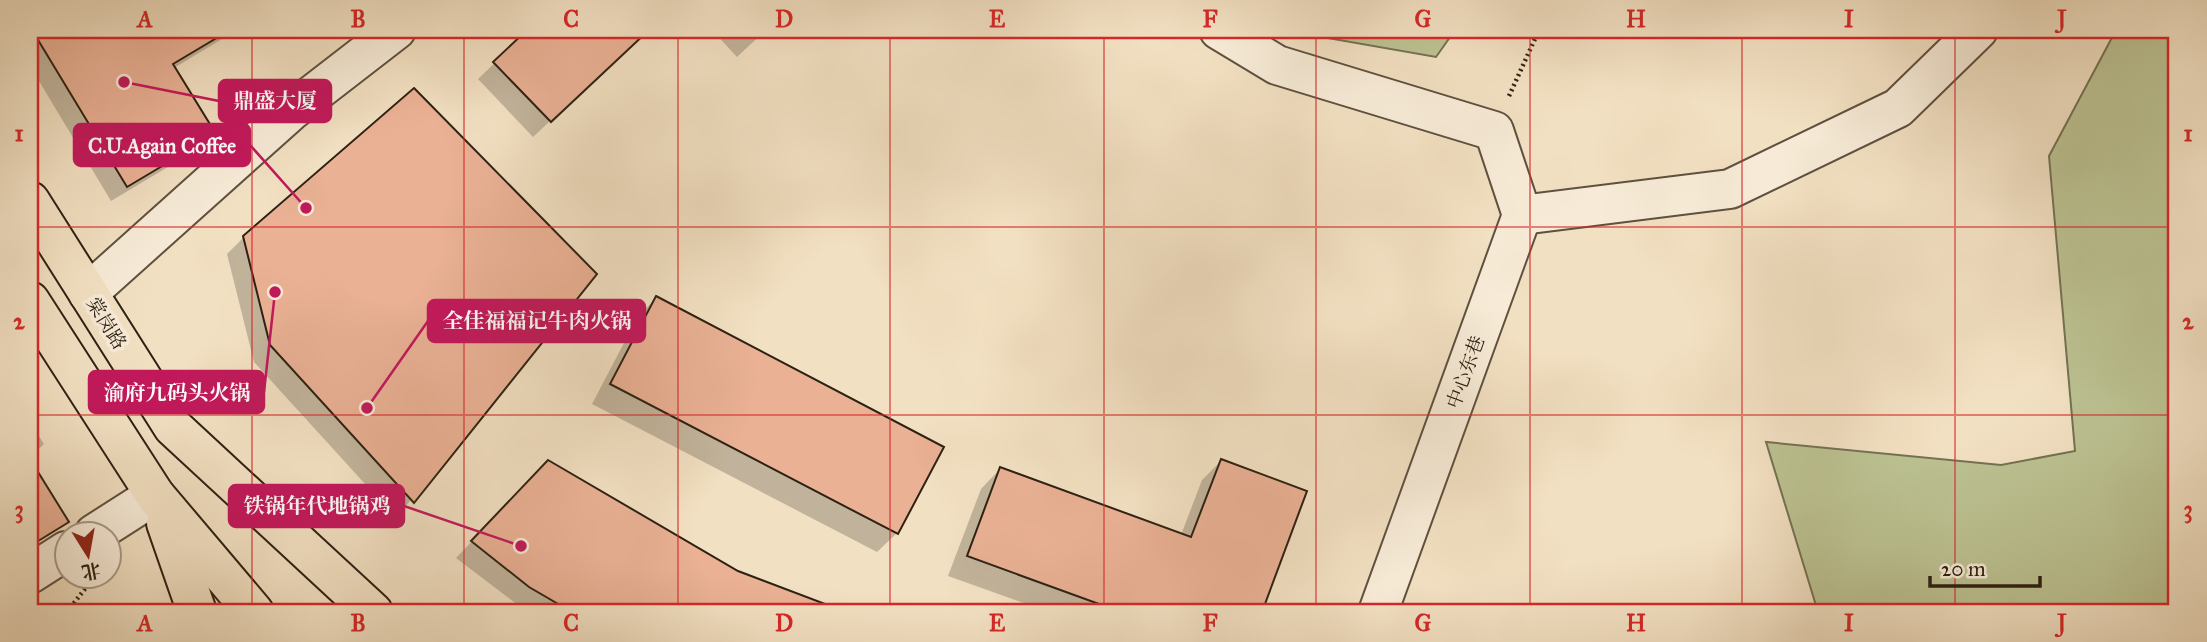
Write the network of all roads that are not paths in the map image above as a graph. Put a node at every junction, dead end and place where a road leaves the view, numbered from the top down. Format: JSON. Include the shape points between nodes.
{"nodes":[{"id":1,"x":396,"y":30,"type":"edge"},
{"id":2,"x":1219,"y":30,"type":"edge"},
{"id":3,"x":1978,"y":30,"type":"edge"},
{"id":4,"x":30,"y":201,"type":"edge"},
{"id":5,"x":1522,"y":215,"type":"junction"},
{"id":6,"x":88,"y":293,"type":"junction"},
{"id":7,"x":30,"y":300,"type":"edge"},
{"id":8,"x":173,"y":427,"type":"junction"},
{"id":9,"x":131,"y":457,"type":"junction"},
{"id":10,"x":155,"y":495,"type":"junction"},
{"id":11,"x":116,"y":520,"type":"edge"},
{"id":12,"x":52,"y":560,"type":"edge"},
{"id":13,"x":30,"y":574,"type":"edge"},
{"id":14,"x":197,"y":612,"type":"edge"},
{"id":15,"x":254,"y":612,"type":"edge"},
{"id":16,"x":373,"y":612,"type":"edge"},
{"id":17,"x":1378,"y":612,"type":"edge"}],
"edges":[{"from":1,"to":6,"type":"street","via":[[289,112]]},
{"from":2,"to":5,"type":"street","via":[[1277,65],[1494,131]]},
{"from":3,"to":5,"type":"street","via":[[1898,108],[1730,189]]},
{"from":4,"to":6,"type":"main road","name":"棠岗路"},
{"from":5,"to":17,"type":"street","name":"中心东巷"},
{"from":6,"to":8,"type":"main road","name":"棠岗路"},
{"from":7,"to":9,"type":"main road"},
{"from":8,"to":9,"type":"main road"},
{"from":8,"to":16,"type":"main road","name":"棠岗路"},
{"from":9,"to":10,"type":"main road"},
{"from":10,"to":11,"type":"street"},
{"from":10,"to":14,"type":"main road"},
{"from":10,"to":15,"type":"main road"},
{"from":12,"to":13,"type":"street"}]}
